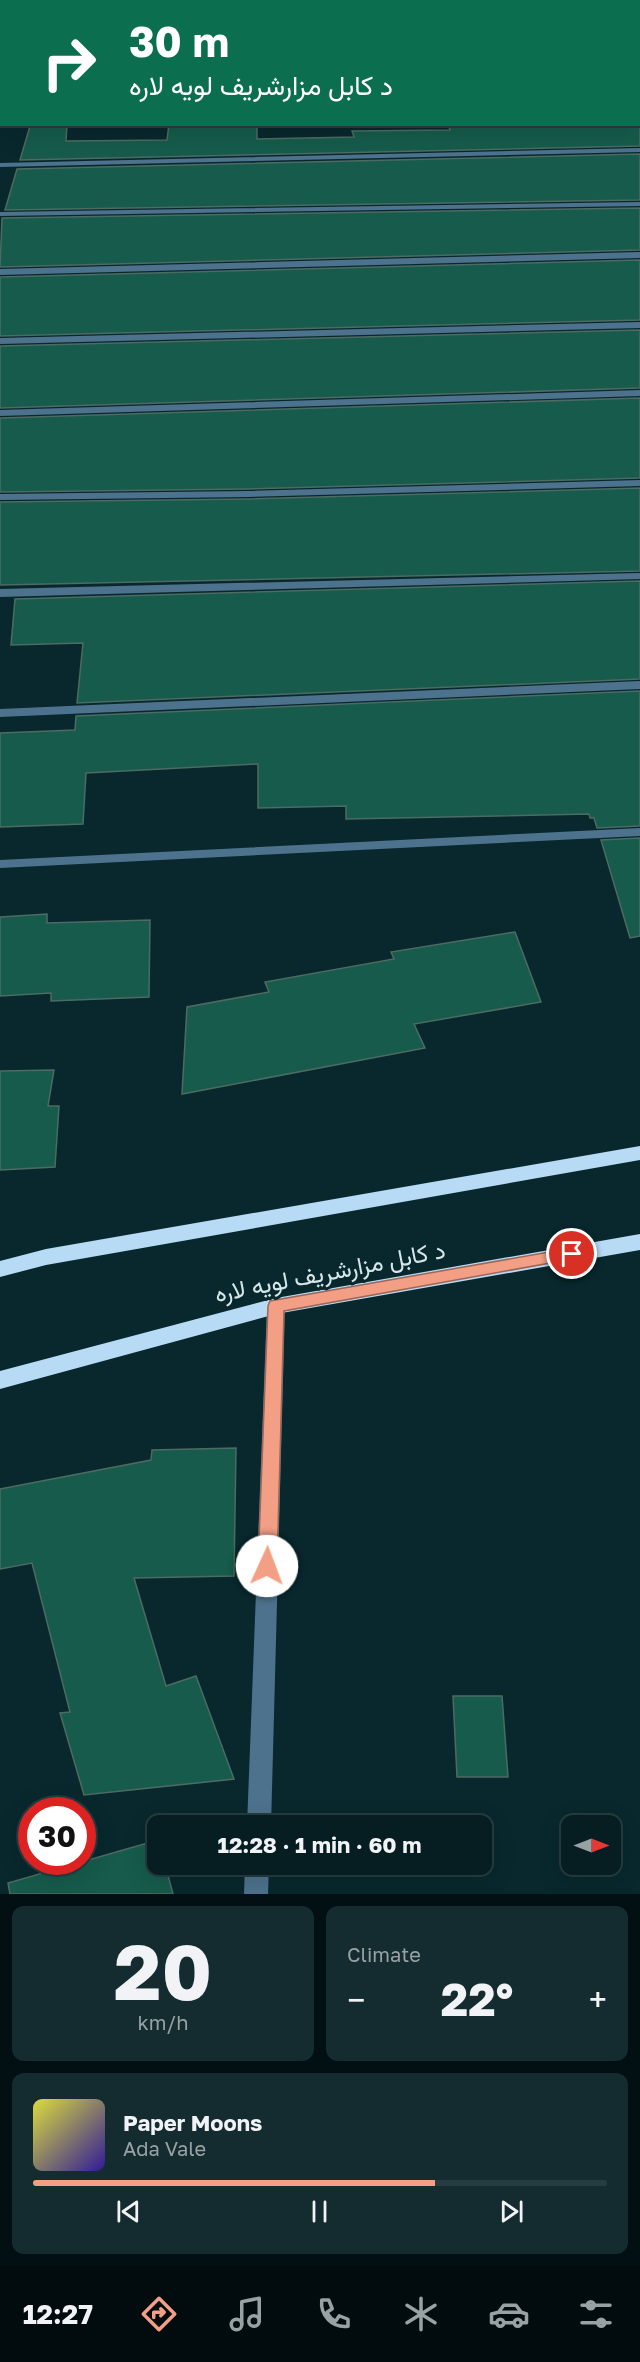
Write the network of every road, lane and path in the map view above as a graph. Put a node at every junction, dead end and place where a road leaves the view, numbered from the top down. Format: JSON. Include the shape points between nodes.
{"nodes":[{"id":1,"x":640,"y":150,"type":"edge"},
{"id":2,"x":0,"y":165,"type":"edge"},
{"id":3,"x":640,"y":204,"type":"edge"},
{"id":4,"x":0,"y":214,"type":"edge"},
{"id":5,"x":640,"y":255,"type":"edge"},
{"id":6,"x":0,"y":272,"type":"edge"},
{"id":7,"x":640,"y":325,"type":"edge"},
{"id":8,"x":0,"y":341,"type":"edge"},
{"id":9,"x":640,"y":393,"type":"edge"},
{"id":10,"x":0,"y":413,"type":"edge"},
{"id":11,"x":640,"y":483,"type":"edge"},
{"id":12,"x":0,"y":497,"type":"edge"},
{"id":13,"x":640,"y":576,"type":"edge"},
{"id":14,"x":0,"y":593,"type":"edge"},
{"id":15,"x":640,"y":685,"type":"edge"},
{"id":16,"x":0,"y":713,"type":"edge"},
{"id":17,"x":640,"y":832,"type":"edge"},
{"id":18,"x":0,"y":864,"type":"edge"},
{"id":19,"x":640,"y":1153,"type":"edge"},
{"id":20,"x":640,"y":1242,"type":"edge"},
{"id":21,"x":0,"y":1269,"type":"edge"},
{"id":22,"x":276,"y":1306,"type":"junction"},
{"id":23,"x":0,"y":1380,"type":"edge"},
{"id":24,"x":259,"y":1815,"type":"edge"},
{"id":25,"x":257,"y":1875,"type":"edge"},
{"id":26,"x":256,"y":1894,"type":"edge"}],
"edges":[{"from":1,"to":2,"type":"street"},
{"from":3,"to":4,"type":"street"},
{"from":5,"to":6,"type":"street"},
{"from":7,"to":8,"type":"street"},
{"from":9,"to":10,"type":"street"},
{"from":11,"to":12,"type":"street","via":[[248,495]]},
{"from":13,"to":14,"type":"street"},
{"from":15,"to":16,"type":"street"},
{"from":17,"to":18,"type":"street"},
{"from":19,"to":21,"type":"highway","via":[[57,1254]]},
{"from":20,"to":22,"type":"highway","name":"د کابل مزارشریف لویه لاره"},
{"from":22,"to":23,"type":"highway","name":"د کابل مزارشریف لویه لاره"},
{"from":22,"to":24,"type":"street"},
{"from":25,"to":26,"type":"street"}]}
